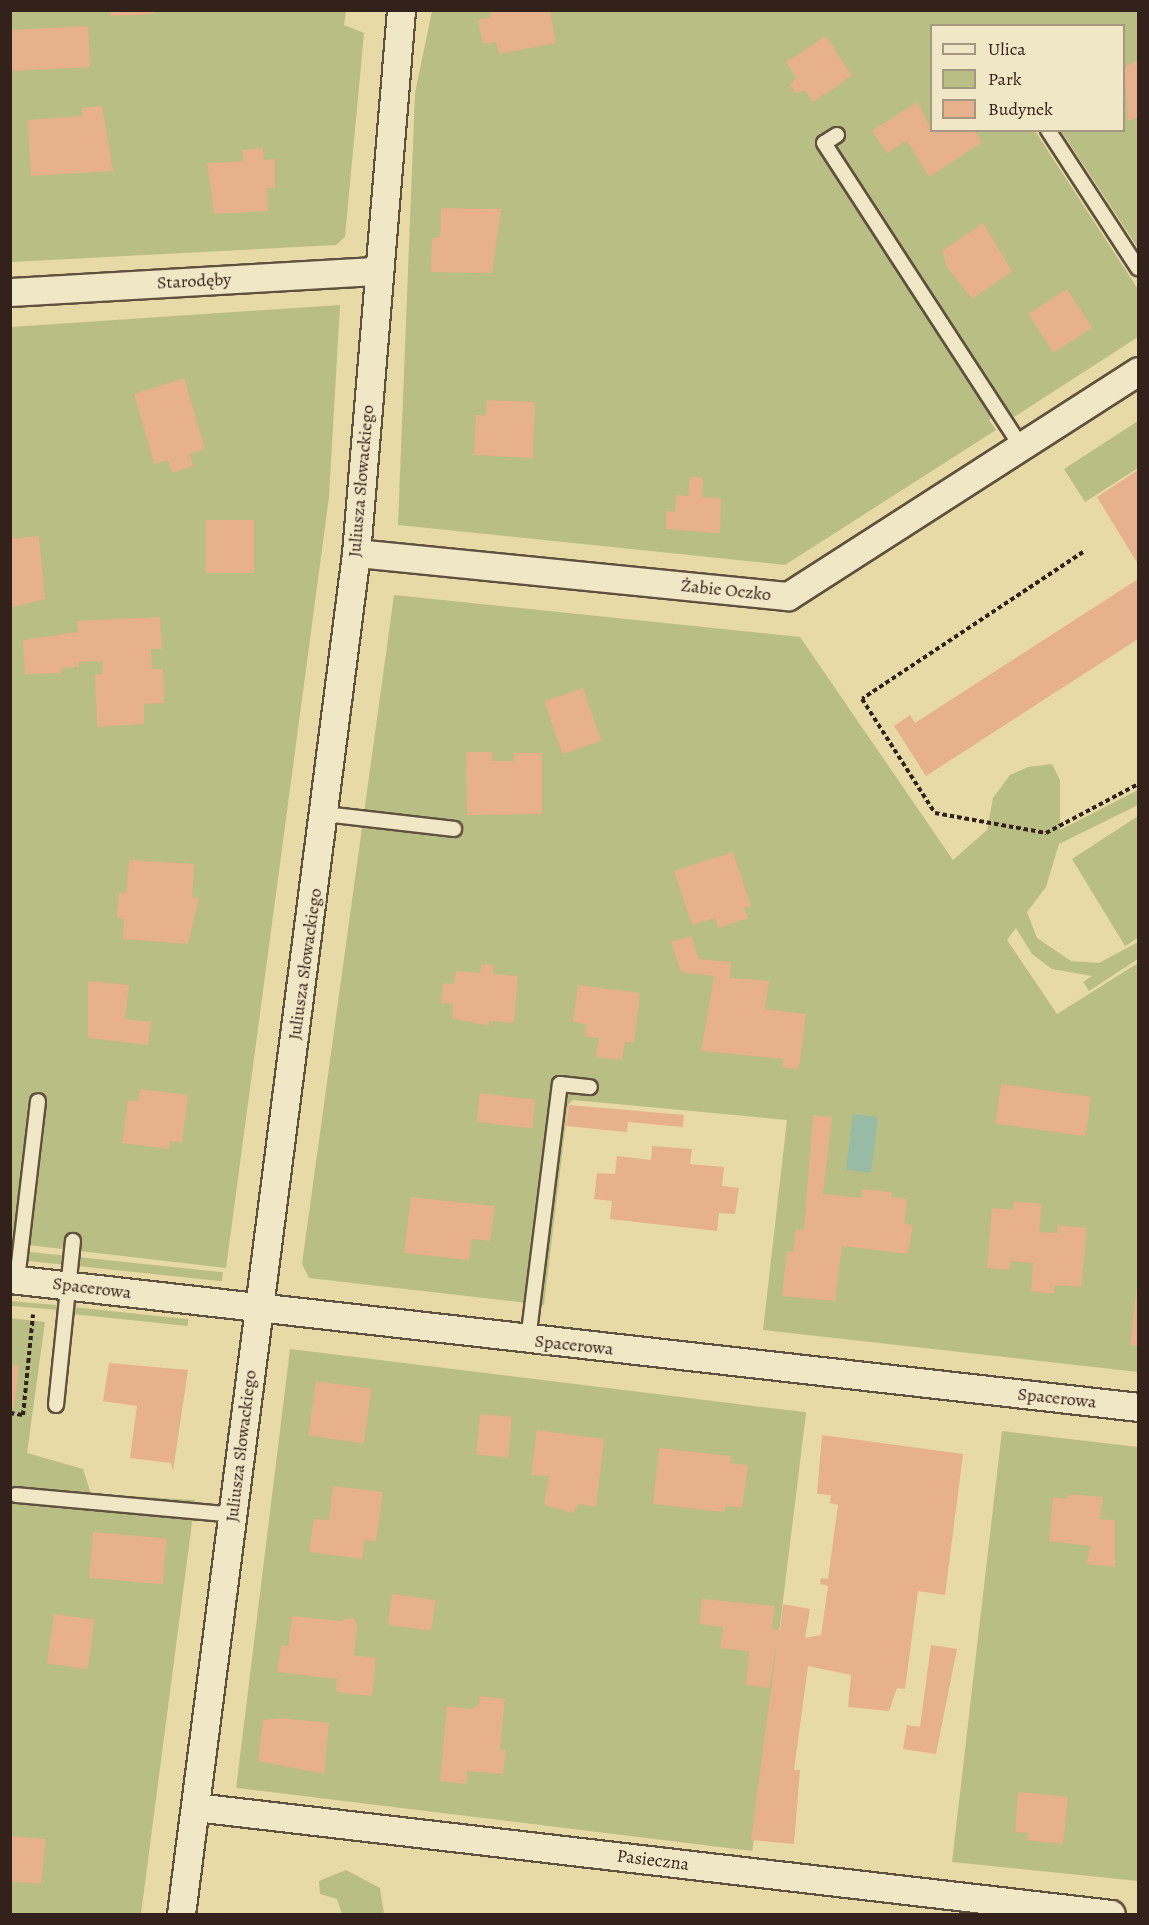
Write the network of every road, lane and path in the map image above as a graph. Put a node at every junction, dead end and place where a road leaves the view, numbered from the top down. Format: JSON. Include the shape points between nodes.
{"nodes":[{"id":1,"x":401,"y":10,"type":"edge"},
{"id":2,"x":1049,"y":132,"type":"edge"},
{"id":3,"x":837,"y":135,"type":"dead end"},
{"id":4,"x":1138,"y":268,"type":"edge"},
{"id":5,"x":378,"y":270,"type":"junction"},
{"id":6,"x":10,"y":292,"type":"edge"},
{"id":7,"x":1138,"y":371,"type":"edge"},
{"id":8,"x":1021,"y":446,"type":"junction"},
{"id":9,"x":1083,"y":552,"type":"dead end"},
{"id":10,"x":356,"y":554,"type":"junction"},
{"id":11,"x":1138,"y":784,"type":"edge"},
{"id":12,"x":325,"y":814,"type":"junction"},
{"id":13,"x":454,"y":829,"type":"dead end"},
{"id":14,"x":590,"y":1088,"type":"dead end"},
{"id":15,"x":38,"y":1101,"type":"dead end"},
{"id":16,"x":73,"y":1241,"type":"dead end"},
{"id":17,"x":14,"y":1280,"type":"edge"},
{"id":18,"x":69,"y":1285,"type":"junction"},
{"id":19,"x":259,"y":1308,"type":"junction"},
{"id":20,"x":22,"y":1312,"type":"dead end"},
{"id":21,"x":33,"y":1314,"type":"junction"},
{"id":22,"x":66,"y":1318,"type":"junction"},
{"id":23,"x":528,"y":1340,"type":"junction"},
{"id":24,"x":56,"y":1405,"type":"dead end"},
{"id":25,"x":1138,"y":1407,"type":"edge"},
{"id":26,"x":10,"y":1413,"type":"edge"},
{"id":27,"x":16,"y":1495,"type":"dead end"},
{"id":28,"x":234,"y":1515,"type":"junction"},
{"id":29,"x":195,"y":1807,"type":"junction"},
{"id":30,"x":181,"y":1914,"type":"edge"},
{"id":31,"x":1111,"y":1914,"type":"edge"}],
"edges":[{"from":1,"to":5,"type":"street","name":"Juliusza Słowackiego"},
{"from":2,"to":4,"type":"lane"},
{"from":3,"to":8,"type":"lane","via":[[824,143]]},
{"from":5,"to":6,"type":"street","name":"Starodęby"},
{"from":5,"to":10,"type":"street","name":"Juliusza Słowackiego"},
{"from":7,"to":8,"type":"street","name":"Żabie Oczko"},
{"from":8,"to":10,"type":"street","name":"Żabie Oczko","via":[[788,596]]},
{"from":9,"to":11,"type":"path","via":[[862,699],[935,813],[1046,833]]},
{"from":10,"to":12,"type":"street","name":"Juliusza Słowackiego"},
{"from":12,"to":13,"type":"lane"},
{"from":12,"to":19,"type":"street","name":"Juliusza Słowackiego"},
{"from":14,"to":23,"type":"lane","via":[[560,1084]]},
{"from":15,"to":17,"type":"lane"},
{"from":16,"to":18,"type":"lane"},
{"from":17,"to":18,"type":"street","name":"Spacerowa"},
{"from":18,"to":19,"type":"street","name":"Spacerowa"},
{"from":18,"to":22,"type":"lane"},
{"from":19,"to":23,"type":"street","name":"Spacerowa"},
{"from":19,"to":28,"type":"street","name":"Juliusza Słowackiego"},
{"from":20,"to":21,"type":"path"},
{"from":21,"to":22,"type":"path"},
{"from":21,"to":26,"type":"path","via":[[23,1414]]},
{"from":22,"to":24,"type":"lane"},
{"from":23,"to":25,"type":"street","name":"Spacerowa"},
{"from":27,"to":28,"type":"lane"},
{"from":28,"to":29,"type":"street","name":"Juliusza Słowackiego"},
{"from":29,"to":30,"type":"street","name":"Juliusza Słowackiego"},
{"from":29,"to":31,"type":"street","name":"Pasieczna"}]}
